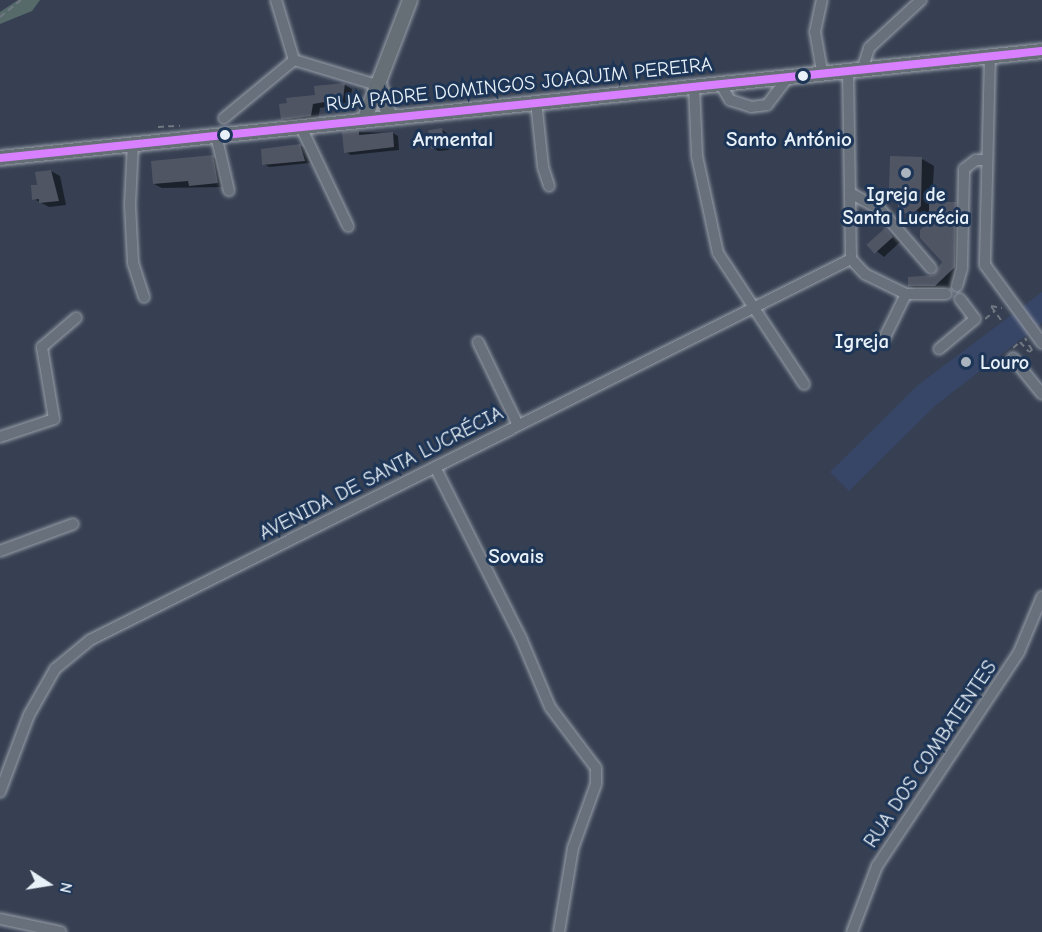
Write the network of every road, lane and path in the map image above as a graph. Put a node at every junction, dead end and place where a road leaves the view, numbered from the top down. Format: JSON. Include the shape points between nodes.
{"nodes":[{"id":1,"x":21,"y":0,"type":"edge"},
{"id":2,"x":276,"y":0,"type":"edge"},
{"id":3,"x":410,"y":0,"type":"edge"},
{"id":4,"x":822,"y":0,"type":"edge"},
{"id":5,"x":921,"y":0,"type":"edge"},
{"id":6,"x":0,"y":17,"type":"edge"},
{"id":7,"x":1042,"y":51,"type":"edge"},
{"id":8,"x":990,"y":55,"type":"junction"},
{"id":9,"x":294,"y":60,"type":"junction"},
{"id":10,"x":863,"y":67,"type":"junction"},
{"id":11,"x":848,"y":69,"type":"junction"},
{"id":12,"x":822,"y":71,"type":"junction"},
{"id":13,"x":790,"y":75,"type":"junction"},
{"id":14,"x":720,"y":83,"type":"junction"},
{"id":15,"x":380,"y":86,"type":"junction"},
{"id":16,"x":694,"y":86,"type":"junction"},
{"id":17,"x":536,"y":101,"type":"junction"},
{"id":18,"x":389,"y":116,"type":"junction"},
{"id":19,"x":224,"y":118,"type":"dead end"},
{"id":20,"x":365,"y":118,"type":"junction"},
{"id":21,"x":186,"y":126,"type":"dead end"},
{"id":22,"x":158,"y":127,"type":"dead end"},
{"id":23,"x":301,"y":127,"type":"junction"},
{"id":24,"x":216,"y":135,"type":"junction"},
{"id":25,"x":133,"y":143,"type":"junction"},
{"id":26,"x":0,"y":158,"type":"edge"},
{"id":27,"x":985,"y":160,"type":"junction"},
{"id":28,"x":549,"y":186,"type":"dead end"},
{"id":29,"x":229,"y":191,"type":"dead end"},
{"id":30,"x":850,"y":194,"type":"junction"},
{"id":31,"x":348,"y":226,"type":"dead end"},
{"id":32,"x":851,"y":258,"type":"junction"},
{"id":33,"x":931,"y":268,"type":"dead end"},
{"id":34,"x":957,"y":286,"type":"junction"},
{"id":35,"x":906,"y":294,"type":"junction"},
{"id":36,"x":946,"y":294,"type":"junction"},
{"id":37,"x":144,"y":297,"type":"dead end"},
{"id":38,"x":960,"y":299,"type":"junction"},
{"id":39,"x":755,"y":305,"type":"junction"},
{"id":40,"x":1002,"y":308,"type":"dead end"},
{"id":41,"x":76,"y":318,"type":"dead end"},
{"id":42,"x":1002,"y":320,"type":"dead end"},
{"id":43,"x":885,"y":337,"type":"dead end"},
{"id":44,"x":1026,"y":337,"type":"dead end"},
{"id":45,"x":478,"y":342,"type":"dead end"},
{"id":46,"x":1020,"y":342,"type":"dead end"},
{"id":47,"x":1042,"y":344,"type":"edge"},
{"id":48,"x":939,"y":349,"type":"dead end"},
{"id":49,"x":1013,"y":358,"type":"dead end"},
{"id":50,"x":804,"y":384,"type":"dead end"},
{"id":51,"x":1042,"y":394,"type":"edge"},
{"id":52,"x":518,"y":425,"type":"junction"},
{"id":53,"x":0,"y":437,"type":"edge"},
{"id":54,"x":435,"y":467,"type":"junction"},
{"id":55,"x":73,"y":524,"type":"dead end"},
{"id":56,"x":0,"y":551,"type":"edge"},
{"id":57,"x":1042,"y":597,"type":"edge"},
{"id":58,"x":0,"y":792,"type":"edge"},
{"id":59,"x":0,"y":919,"type":"edge"},
{"id":60,"x":61,"y":932,"type":"edge"},
{"id":61,"x":559,"y":932,"type":"edge"},
{"id":62,"x":852,"y":932,"type":"edge"}],
"edges":[{"from":1,"to":6,"type":"path"},
{"from":2,"to":9,"type":"street"},
{"from":3,"to":15,"type":"main road"},
{"from":4,"to":12,"type":"street","via":[[815,32]]},
{"from":5,"to":10,"type":"street","via":[[869,48]]},
{"from":7,"to":8,"type":"main road","name":"RUA PADRE DOMINGOS JOAQUIM PEREIRA"},
{"from":8,"to":10,"type":"main road","name":"RUA PADRE DOMINGOS JOAQUIM PEREIRA"},
{"from":8,"to":27,"type":"street"},
{"from":9,"to":15,"type":"street"},
{"from":9,"to":19,"type":"street"},
{"from":10,"to":11,"type":"main road","name":"RUA PADRE DOMINGOS JOAQUIM PEREIRA"},
{"from":11,"to":12,"type":"main road","name":"RUA PADRE DOMINGOS JOAQUIM PEREIRA"},
{"from":11,"to":30,"type":"street"},
{"from":12,"to":13,"type":"main road","name":"RUA PADRE DOMINGOS JOAQUIM PEREIRA"},
{"from":13,"to":14,"type":"main road","name":"RUA PADRE DOMINGOS JOAQUIM PEREIRA"},
{"from":13,"to":14,"type":"street","via":[[767,105],[751,107],[730,100]]},
{"from":14,"to":16,"type":"main road","name":"RUA PADRE DOMINGOS JOAQUIM PEREIRA"},
{"from":15,"to":18,"type":"main road"},
{"from":15,"to":20,"type":"main road"},
{"from":16,"to":17,"type":"main road","name":"RUA PADRE DOMINGOS JOAQUIM PEREIRA"},
{"from":16,"to":39,"type":"street","via":[[697,156],[709,225],[718,253]]},
{"from":17,"to":18,"type":"main road","name":"RUA PADRE DOMINGOS JOAQUIM PEREIRA"},
{"from":17,"to":28,"type":"street"},
{"from":18,"to":20,"type":"main road","name":"RUA PADRE DOMINGOS JOAQUIM PEREIRA"},
{"from":20,"to":23,"type":"main road","name":"RUA PADRE DOMINGOS JOAQUIM PEREIRA"},
{"from":21,"to":22,"type":"path"},
{"from":23,"to":24,"type":"main road","name":"RUA PADRE DOMINGOS JOAQUIM PEREIRA"},
{"from":23,"to":31,"type":"street"},
{"from":24,"to":25,"type":"main road","name":"RUA PADRE DOMINGOS JOAQUIM PEREIRA"},
{"from":24,"to":29,"type":"street"},
{"from":25,"to":26,"type":"main road","name":"RUA PADRE DOMINGOS JOAQUIM PEREIRA"},
{"from":25,"to":37,"type":"street","via":[[133,263]]},
{"from":27,"to":34,"type":"street","via":[[976,160],[964,170],[962,268]]},
{"from":27,"to":47,"type":"street","via":[[985,266]]},
{"from":30,"to":32,"type":"street"},
{"from":30,"to":33,"type":"street","via":[[880,209]]},
{"from":32,"to":35,"type":"street","via":[[865,274]]},
{"from":32,"to":39,"type":"street","name":"AVENIDA DE SANTA LUCRÉCIA"},
{"from":34,"to":36,"type":"street","via":[[949,287]]},
{"from":34,"to":38,"type":"street","via":[[962,291]]},
{"from":35,"to":36,"type":"street"},
{"from":35,"to":43,"type":"street"},
{"from":36,"to":38,"type":"street","via":[[951,300]]},
{"from":38,"to":48,"type":"street","via":[[975,319]]},
{"from":39,"to":50,"type":"street"},
{"from":39,"to":52,"type":"street","name":"AVENIDA DE SANTA LUCRÉCIA"},
{"from":40,"to":42,"type":"path","via":[[991,306]]},
{"from":41,"to":53,"type":"street","via":[[42,347],[54,419]]},
{"from":44,"to":46,"type":"path","via":[[1023,339],[1032,350],[1029,352]]},
{"from":45,"to":52,"type":"street"},
{"from":49,"to":51,"type":"street"},
{"from":52,"to":54,"type":"street","name":"AVENIDA DE SANTA LUCRÉCIA"},
{"from":54,"to":58,"type":"street","name":"AVENIDA DE SANTA LUCRÉCIA","via":[[90,640],[55,669],[29,715]]},
{"from":54,"to":61,"type":"street","via":[[521,638],[550,707],[596,768],[596,784],[573,848]]},
{"from":55,"to":56,"type":"street"},
{"from":57,"to":62,"type":"street","name":"RUA DOS COMBATENTES","via":[[1020,652],[877,866]]},
{"from":59,"to":60,"type":"street"}]}
